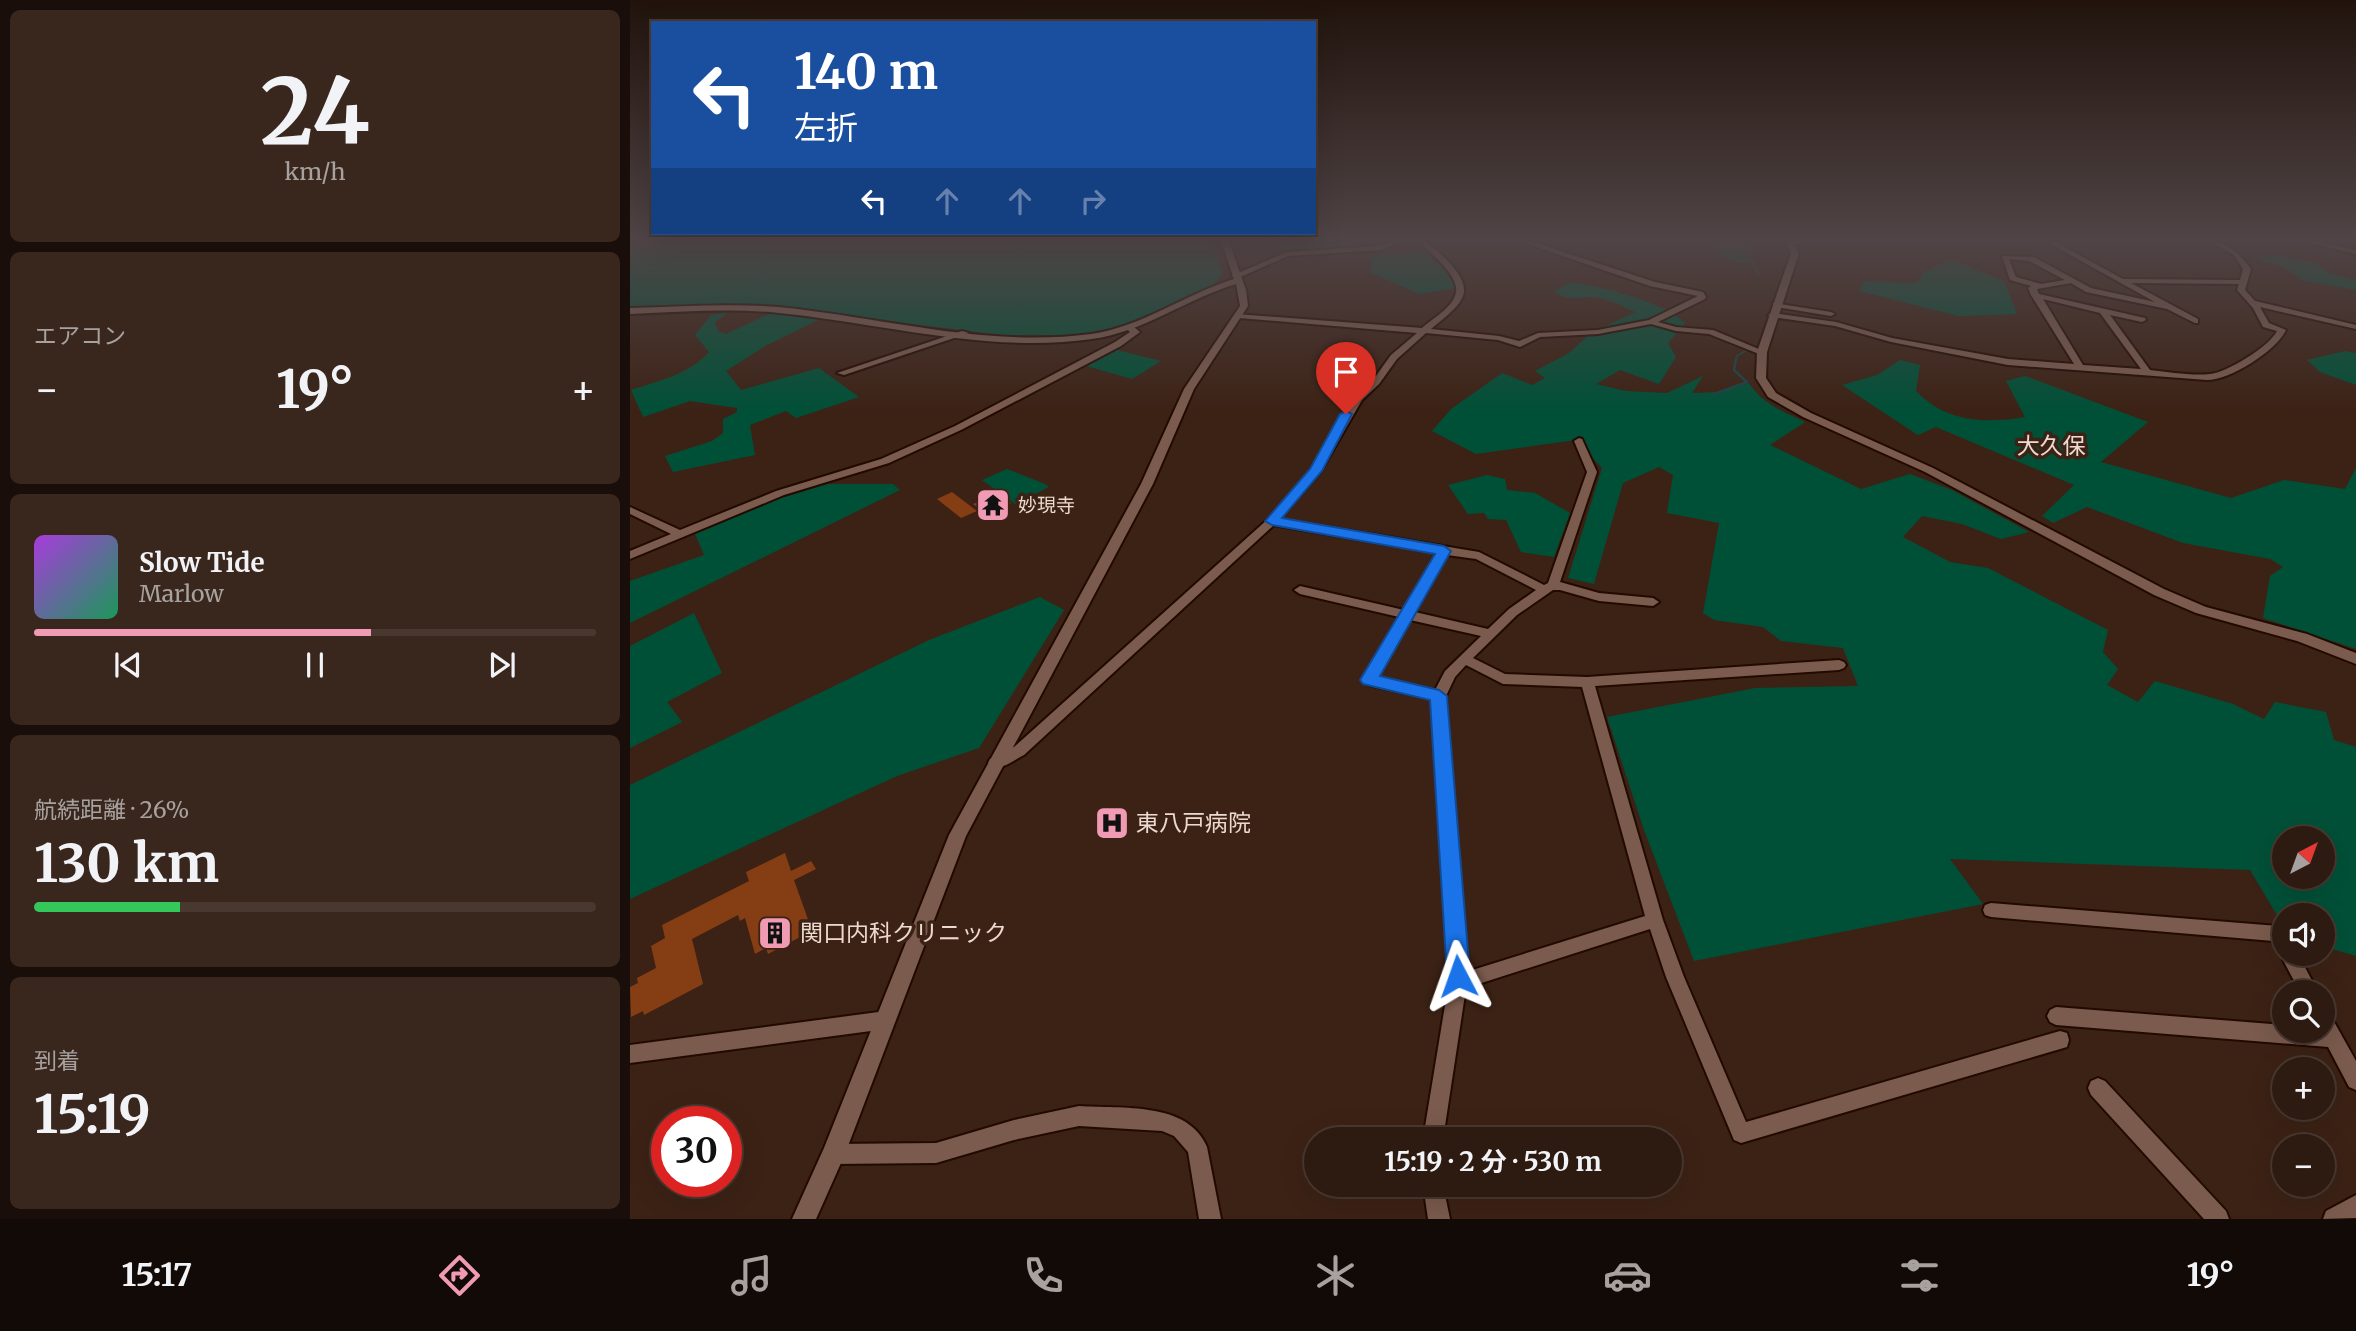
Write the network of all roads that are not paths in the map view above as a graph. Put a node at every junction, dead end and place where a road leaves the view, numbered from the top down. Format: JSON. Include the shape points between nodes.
{"nodes":[{"id":1,"x":1193,"y":298,"type":"edge"},
{"id":2,"x":1244,"y":298,"type":"edge"},
{"id":3,"x":1458,"y":298,"type":"edge"},
{"id":4,"x":1702,"y":298,"type":"edge"},
{"id":5,"x":1778,"y":298,"type":"edge"},
{"id":6,"x":2037,"y":298,"type":"edge"},
{"id":7,"x":2048,"y":298,"type":"edge"},
{"id":8,"x":2122,"y":298,"type":"edge"},
{"id":9,"x":2150,"y":298,"type":"edge"},
{"id":10,"x":2248,"y":298,"type":"edge"},
{"id":11,"x":2253,"y":303,"type":"junction"},
{"id":12,"x":2165,"y":307,"type":"junction"},
{"id":13,"x":1774,"y":310,"type":"junction"},
{"id":14,"x":2102,"y":310,"type":"junction"},
{"id":15,"x":630,"y":311,"type":"edge"},
{"id":16,"x":1831,"y":314,"type":"dead end"},
{"id":17,"x":1239,"y":316,"type":"junction"},
{"id":18,"x":2142,"y":320,"type":"dead end"},
{"id":19,"x":2195,"y":321,"type":"dead end"},
{"id":20,"x":1651,"y":322,"type":"junction"},
{"id":21,"x":2356,"y":327,"type":"edge"},
{"id":22,"x":1131,"y":329,"type":"junction"},
{"id":23,"x":1420,"y":331,"type":"junction"},
{"id":24,"x":965,"y":333,"type":"junction"},
{"id":25,"x":1762,"y":352,"type":"junction"},
{"id":26,"x":2081,"y":369,"type":"junction"},
{"id":27,"x":841,"y":373,"type":"dead end"},
{"id":28,"x":2148,"y":373,"type":"junction"},
{"id":29,"x":1579,"y":442,"type":"dead end"},
{"id":30,"x":630,"y":510,"type":"edge"},
{"id":31,"x":1272,"y":521,"type":"junction"},
{"id":32,"x":679,"y":534,"type":"junction"},
{"id":33,"x":1444,"y":551,"type":"junction"},
{"id":34,"x":630,"y":555,"type":"edge"},
{"id":35,"x":1549,"y":588,"type":"junction"},
{"id":36,"x":1300,"y":590,"type":"dead end"},
{"id":37,"x":1653,"y":602,"type":"dead end"},
{"id":38,"x":1407,"y":615,"type":"junction"},
{"id":39,"x":1490,"y":634,"type":"junction"},
{"id":40,"x":1464,"y":659,"type":"junction"},
{"id":41,"x":2356,"y":659,"type":"edge"},
{"id":42,"x":1839,"y":665,"type":"dead end"},
{"id":43,"x":1587,"y":682,"type":"junction"},
{"id":44,"x":1439,"y":696,"type":"junction"},
{"id":45,"x":995,"y":763,"type":"junction"},
{"id":46,"x":1991,"y":910,"type":"dead end"},
{"id":47,"x":1655,"y":920,"type":"junction"},
{"id":48,"x":2272,"y":933,"type":"edge"},
{"id":49,"x":1458,"y":981,"type":"junction"},
{"id":50,"x":2056,"y":1016,"type":"dead end"},
{"id":51,"x":886,"y":1020,"type":"junction"},
{"id":52,"x":2272,"y":1033,"type":"edge"},
{"id":53,"x":2060,"y":1040,"type":"dead end"},
{"id":54,"x":2335,"y":1040,"type":"edge"},
{"id":55,"x":630,"y":1054,"type":"edge"},
{"id":56,"x":2356,"y":1080,"type":"edge"},
{"id":57,"x":2098,"y":1088,"type":"dead end"},
{"id":58,"x":1435,"y":1127,"type":"edge"},
{"id":59,"x":833,"y":1154,"type":"junction"},
{"id":60,"x":1435,"y":1197,"type":"edge"},
{"id":61,"x":2356,"y":1206,"type":"edge"},
{"id":62,"x":804,"y":1219,"type":"edge"},
{"id":63,"x":1210,"y":1219,"type":"edge"},
{"id":64,"x":1439,"y":1219,"type":"edge"},
{"id":65,"x":2218,"y":1219,"type":"edge"},
{"id":66,"x":2334,"y":1219,"type":"edge"}],
"edges":[{"from":1,"to":22,"type":"street"},
{"from":2,"to":17,"type":"street"},
{"from":3,"to":23,"type":"street"},
{"from":4,"to":20,"type":"street"},
{"from":5,"to":13,"type":"street"},
{"from":6,"to":26,"type":"street"},
{"from":7,"to":14,"type":"street"},
{"from":8,"to":12,"type":"street"},
{"from":9,"to":12,"type":"street"},
{"from":10,"to":11,"type":"street"},
{"from":11,"to":21,"type":"street"},
{"from":11,"to":28,"type":"street","via":[[2266,325],[2282,330],[2262,352],[2215,377]]},
{"from":12,"to":19,"type":"street"},
{"from":13,"to":16,"type":"street"},
{"from":13,"to":25,"type":"street"},
{"from":13,"to":26,"type":"street","via":[[1891,340],[2008,362]]},
{"from":14,"to":18,"type":"street"},
{"from":14,"to":28,"type":"street"},
{"from":15,"to":24,"type":"street","via":[[775,310]]},
{"from":17,"to":23,"type":"street"},
{"from":17,"to":45,"type":"street","via":[[1189,389],[1146,484]]},
{"from":20,"to":23,"type":"street","via":[[1598,332],[1538,335],[1520,344]]},
{"from":20,"to":25,"type":"street","via":[[1710,332]]},
{"from":22,"to":24,"type":"street","via":[[1045,339]]},
{"from":22,"to":32,"type":"street","via":[[1136,332],[1118,344],[885,461],[780,493]]},
{"from":23,"to":31,"type":"street","via":[[1352,405],[1316,471]]},
{"from":24,"to":27,"type":"street"},
{"from":25,"to":41,"type":"street","via":[[1765,387],[1786,404],[1929,470],[2170,597],[2302,637]]},
{"from":26,"to":28,"type":"street"},
{"from":29,"to":35,"type":"street","via":[[1592,472]]},
{"from":30,"to":32,"type":"street"},
{"from":31,"to":33,"type":"street"},
{"from":31,"to":45,"type":"street","via":[[1019,751]]},
{"from":32,"to":34,"type":"street"},
{"from":33,"to":35,"type":"street","via":[[1479,556]]},
{"from":33,"to":38,"type":"street"},
{"from":35,"to":37,"type":"street"},
{"from":35,"to":39,"type":"street"},
{"from":36,"to":38,"type":"street"},
{"from":38,"to":39,"type":"street"},
{"from":38,"to":44,"type":"street","via":[[1369,680]]},
{"from":39,"to":40,"type":"street"},
{"from":40,"to":43,"type":"street","via":[[1503,679]]},
{"from":40,"to":44,"type":"street"},
{"from":42,"to":43,"type":"street"},
{"from":43,"to":47,"type":"street"},
{"from":44,"to":49,"type":"street"},
{"from":45,"to":51,"type":"street","via":[[958,835]]},
{"from":46,"to":48,"type":"street"},
{"from":47,"to":49,"type":"street"},
{"from":47,"to":53,"type":"street","via":[[1741,1133]]},
{"from":49,"to":58,"type":"street"},
{"from":50,"to":52,"type":"street"},
{"from":51,"to":55,"type":"street"},
{"from":51,"to":59,"type":"street"},
{"from":54,"to":56,"type":"street"},
{"from":57,"to":65,"type":"street"},
{"from":59,"to":62,"type":"street"},
{"from":59,"to":63,"type":"street","via":[[936,1153],[1079,1116],[1163,1121],[1181,1129],[1197,1146]]},
{"from":60,"to":64,"type":"street"},
{"from":61,"to":66,"type":"street"}]}
